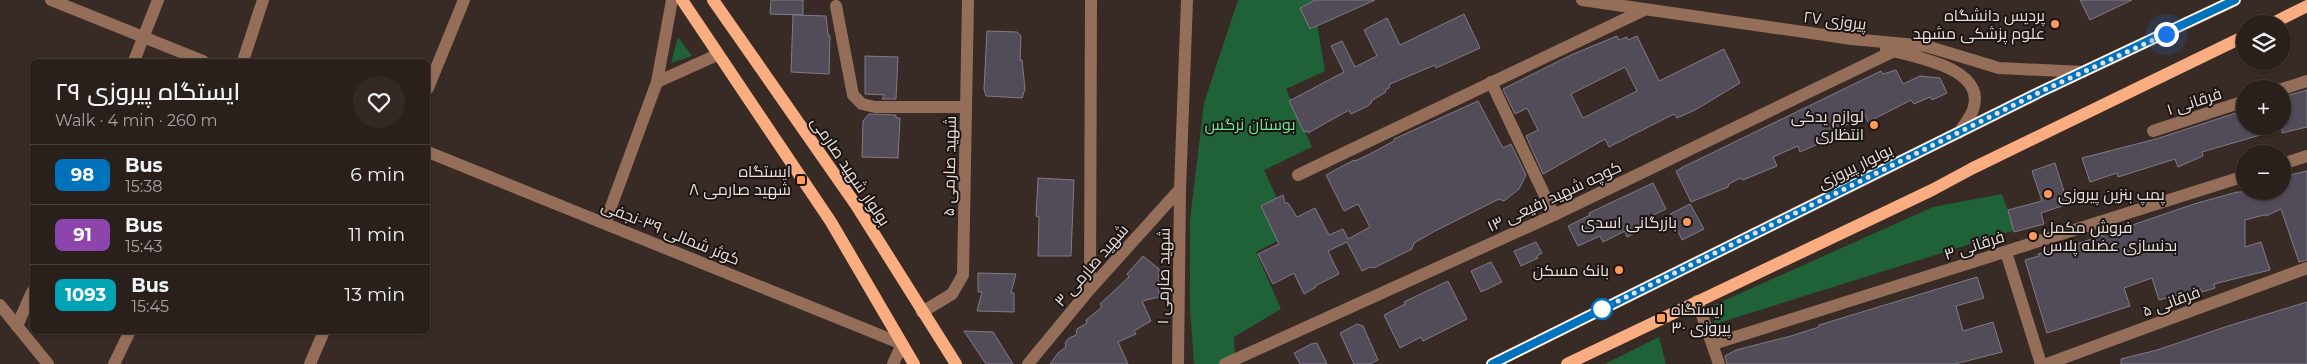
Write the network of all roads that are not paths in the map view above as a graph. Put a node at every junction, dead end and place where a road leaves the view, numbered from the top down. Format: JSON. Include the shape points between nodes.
{"nodes":[{"id":1,"x":51,"y":0,"type":"edge"},
{"id":2,"x":158,"y":0,"type":"edge"},
{"id":3,"x":264,"y":0,"type":"edge"},
{"id":4,"x":464,"y":0,"type":"edge"},
{"id":5,"x":672,"y":0,"type":"edge"},
{"id":6,"x":682,"y":0,"type":"edge"},
{"id":7,"x":713,"y":0,"type":"edge"},
{"id":8,"x":968,"y":0,"type":"edge"},
{"id":9,"x":1091,"y":0,"type":"edge"},
{"id":10,"x":1187,"y":0,"type":"edge"},
{"id":11,"x":1582,"y":0,"type":"edge"},
{"id":12,"x":2235,"y":0,"type":"edge"},
{"id":13,"x":836,"y":6,"type":"dead end"},
{"id":14,"x":2307,"y":6,"type":"edge"},
{"id":15,"x":1644,"y":10,"type":"junction"},
{"id":16,"x":2289,"y":15,"type":"edge"},
{"id":17,"x":143,"y":38,"type":"junction"},
{"id":18,"x":1852,"y":39,"type":"junction"},
{"id":19,"x":2236,"y":40,"type":"edge"},
{"id":20,"x":1894,"y":51,"type":"junction"},
{"id":21,"x":717,"y":55,"type":"junction"},
{"id":22,"x":135,"y":59,"type":"edge"},
{"id":23,"x":198,"y":59,"type":"edge"},
{"id":24,"x":244,"y":59,"type":"edge"},
{"id":25,"x":2083,"y":72,"type":"junction"},
{"id":26,"x":2307,"y":81,"type":"edge"},
{"id":27,"x":657,"y":82,"type":"junction"},
{"id":28,"x":1491,"y":82,"type":"junction"},
{"id":29,"x":430,"y":83,"type":"edge"},
{"id":30,"x":2291,"y":86,"type":"edge"},
{"id":31,"x":2236,"y":104,"type":"edge"},
{"id":32,"x":966,"y":107,"type":"junction"},
{"id":33,"x":2152,"y":131,"type":"dead end"},
{"id":34,"x":1959,"y":133,"type":"junction"},
{"id":35,"x":430,"y":153,"type":"edge"},
{"id":36,"x":2307,"y":156,"type":"edge"},
{"id":37,"x":2291,"y":161,"type":"edge"},
{"id":38,"x":1298,"y":174,"type":"dead end"},
{"id":39,"x":2236,"y":179,"type":"edge"},
{"id":40,"x":1180,"y":188,"type":"junction"},
{"id":41,"x":1554,"y":215,"type":"junction"},
{"id":42,"x":605,"y":223,"type":"junction"},
{"id":43,"x":2006,"y":252,"type":"junction"},
{"id":44,"x":2307,"y":268,"type":"edge"},
{"id":45,"x":1090,"y":289,"type":"junction"},
{"id":46,"x":30,"y":297,"type":"edge"},
{"id":47,"x":1698,"y":301,"type":"junction"},
{"id":48,"x":0,"y":305,"type":"edge"},
{"id":49,"x":922,"y":312,"type":"junction"},
{"id":50,"x":17,"y":326,"type":"junction"},
{"id":51,"x":129,"y":334,"type":"edge"},
{"id":52,"x":323,"y":334,"type":"edge"},
{"id":53,"x":902,"y":344,"type":"junction"},
{"id":54,"x":1713,"y":344,"type":"junction"},
{"id":55,"x":44,"y":364,"type":"edge"},
{"id":56,"x":114,"y":364,"type":"edge"},
{"id":57,"x":310,"y":364,"type":"edge"},
{"id":58,"x":893,"y":364,"type":"edge"},
{"id":59,"x":914,"y":364,"type":"edge"},
{"id":60,"x":956,"y":364,"type":"edge"},
{"id":61,"x":1028,"y":364,"type":"edge"},
{"id":62,"x":1178,"y":364,"type":"edge"},
{"id":63,"x":1225,"y":364,"type":"edge"},
{"id":64,"x":1492,"y":364,"type":"edge"},
{"id":65,"x":1567,"y":364,"type":"edge"},
{"id":66,"x":1719,"y":364,"type":"edge"},
{"id":67,"x":2041,"y":364,"type":"edge"},
{"id":68,"x":2047,"y":364,"type":"edge"}],
"edges":[{"from":1,"to":17,"type":"street"},
{"from":2,"to":17,"type":"street"},
{"from":3,"to":24,"type":"street"},
{"from":4,"to":29,"type":"street"},
{"from":5,"to":27,"type":"street"},
{"from":6,"to":21,"type":"main road"},
{"from":7,"to":49,"type":"main road","name":"بولوار شهید صارمی","via":[[856,205]]},
{"from":8,"to":32,"type":"street","name":"شهید صارمی ۵"},
{"from":9,"to":45,"type":"street"},
{"from":10,"to":40,"type":"street","name":"شهید صارمی ۱"},
{"from":11,"to":15,"type":"street","name":"پیروزی ۲۷"},
{"from":12,"to":25,"type":"main road","name":"بولوار پیروزی"},
{"from":13,"to":32,"type":"street","via":[[853,95],[862,104]]},
{"from":14,"to":16,"type":"main road"},
{"from":15,"to":18,"type":"street","name":"پیروزی ۲۷"},
{"from":15,"to":28,"type":"street"},
{"from":17,"to":22,"type":"street"},
{"from":17,"to":23,"type":"street"},
{"from":18,"to":20,"type":"street"},
{"from":18,"to":25,"type":"street","name":"پیروزی ۲۷","via":[[1926,46],[1999,68]]},
{"from":19,"to":47,"type":"main road"},
{"from":20,"to":34,"type":"street","via":[[1953,69],[1966,78],[1973,88],[1975,100],[1973,112]]},
{"from":20,"to":41,"type":"street","name":"کوچه شهید رفیعی ۱۳"},
{"from":21,"to":27,"type":"street"},
{"from":21,"to":53,"type":"main road","via":[[831,222]]},
{"from":25,"to":34,"type":"main road","name":"بولوار پیروزی"},
{"from":26,"to":30,"type":"street"},
{"from":27,"to":42,"type":"street"},
{"from":28,"to":38,"type":"street"},
{"from":28,"to":41,"type":"street"},
{"from":31,"to":33,"type":"street","name":"فرقانی ۱"},
{"from":32,"to":49,"type":"street","name":"شهید صارمی ۵","via":[[963,274],[952,294]]},
{"from":34,"to":64,"type":"main road","name":"بولوار پیروزی"},
{"from":35,"to":42,"type":"street","name":"کوثر شمالی ۳۹-نجفی"},
{"from":36,"to":37,"type":"street"},
{"from":39,"to":43,"type":"street","name":"فرقانی ۳"},
{"from":40,"to":45,"type":"street","name":"شهید صارمی ۳"},
{"from":40,"to":62,"type":"street","name":"شهید صارمی ۱"},
{"from":41,"to":63,"type":"street","name":"کوچه شهید رفیعی ۱۳"},
{"from":42,"to":53,"type":"street","name":"کوثر شمالی ۳۹-نجفی"},
{"from":43,"to":54,"type":"street","name":"فرقانی ۳"},
{"from":43,"to":67,"type":"street"},
{"from":44,"to":68,"type":"street","name":"فرقانی ۵"},
{"from":45,"to":61,"type":"street","name":"شهید صارمی ۳"},
{"from":46,"to":50,"type":"street"},
{"from":47,"to":54,"type":"street"},
{"from":47,"to":65,"type":"main road"},
{"from":48,"to":50,"type":"street"},
{"from":49,"to":60,"type":"main road","name":"بولوار شهید صارمی"},
{"from":50,"to":55,"type":"street"},
{"from":51,"to":56,"type":"street"},
{"from":52,"to":57,"type":"street"},
{"from":53,"to":58,"type":"street"},
{"from":53,"to":59,"type":"main road"},
{"from":54,"to":66,"type":"street"}]}
